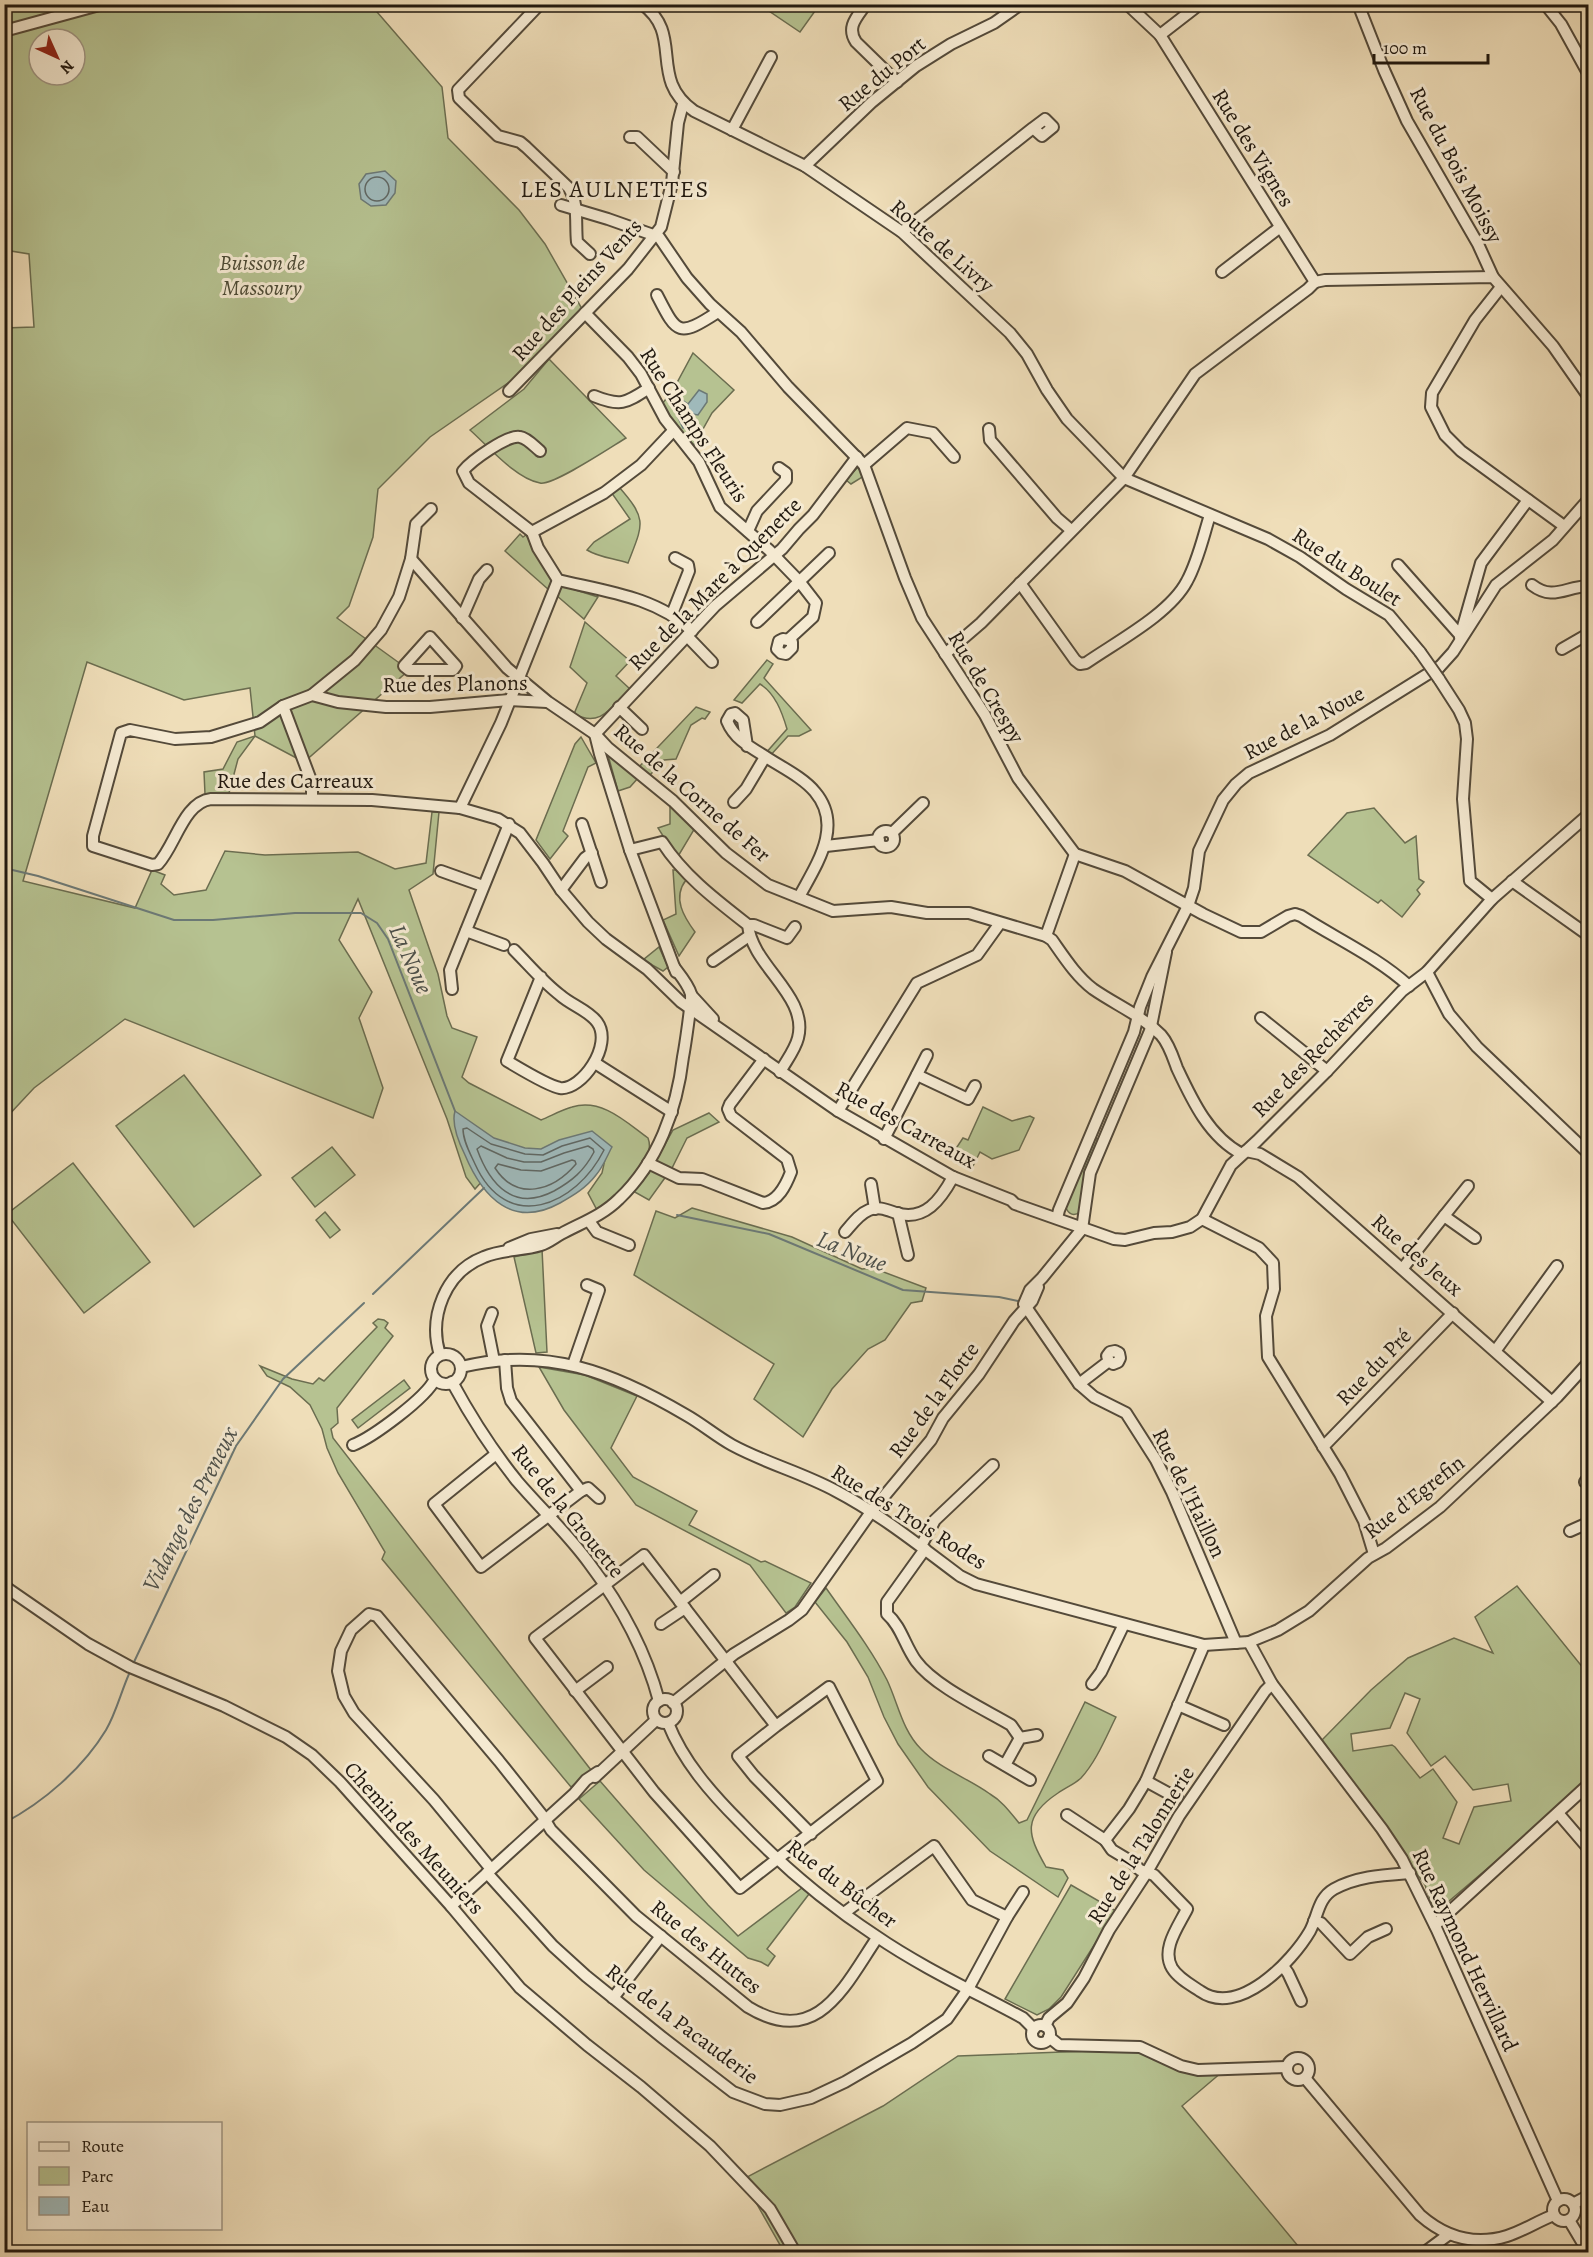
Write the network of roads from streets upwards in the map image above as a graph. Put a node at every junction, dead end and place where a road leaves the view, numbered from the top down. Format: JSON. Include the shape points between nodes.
{"nodes":[{"id":1,"x":103,"y":4,"type":"edge"},
{"id":2,"x":540,"y":4,"type":"edge"},
{"id":3,"x":642,"y":4,"type":"edge"},
{"id":4,"x":866,"y":4,"type":"edge"},
{"id":5,"x":1021,"y":4,"type":"edge"},
{"id":6,"x":1127,"y":4,"type":"edge"},
{"id":7,"x":1200,"y":4,"type":"edge"},
{"id":8,"x":1358,"y":4,"type":"edge"},
{"id":9,"x":1545,"y":4,"type":"edge"},
{"id":10,"x":4,"y":31,"type":"edge"},
{"id":11,"x":1160,"y":34,"type":"junction"},
{"id":12,"x":771,"y":57,"type":"dead end"},
{"id":13,"x":1588,"y":73,"type":"edge"},
{"id":14,"x":897,"y":82,"type":"junction"},
{"id":15,"x":683,"y":104,"type":"junction"},
{"id":16,"x":1033,"y":128,"type":"dead end"},
{"id":17,"x":732,"y":130,"type":"junction"},
{"id":18,"x":630,"y":137,"type":"dead end"},
{"id":19,"x":805,"y":166,"type":"junction"},
{"id":20,"x":674,"y":172,"type":"junction"},
{"id":21,"x":561,"y":205,"type":"dead end"},
{"id":22,"x":576,"y":209,"type":"junction"},
{"id":23,"x":1280,"y":228,"type":"junction"},
{"id":24,"x":902,"y":232,"type":"junction"},
{"id":25,"x":654,"y":235,"type":"junction"},
{"id":26,"x":590,"y":254,"type":"dead end"},
{"id":27,"x":1222,"y":272,"type":"dead end"},
{"id":28,"x":1493,"y":277,"type":"junction"},
{"id":29,"x":1315,"y":282,"type":"junction"},
{"id":30,"x":1501,"y":287,"type":"junction"},
{"id":31,"x":657,"y":295,"type":"dead end"},
{"id":32,"x":718,"y":312,"type":"junction"},
{"id":33,"x":585,"y":313,"type":"junction"},
{"id":34,"x":649,"y":388,"type":"junction"},
{"id":35,"x":509,"y":391,"type":"dead end"},
{"id":36,"x":594,"y":396,"type":"dead end"},
{"id":37,"x":1588,"y":396,"type":"edge"},
{"id":38,"x":989,"y":429,"type":"dead end"},
{"id":39,"x":673,"y":431,"type":"junction"},
{"id":40,"x":540,"y":451,"type":"dead end"},
{"id":41,"x":954,"y":457,"type":"dead end"},
{"id":42,"x":861,"y":461,"type":"junction"},
{"id":43,"x":779,"y":468,"type":"dead end"},
{"id":44,"x":1124,"y":478,"type":"junction"},
{"id":45,"x":1528,"y":500,"type":"junction"},
{"id":46,"x":1588,"y":500,"type":"edge"},
{"id":47,"x":431,"y":509,"type":"dead end"},
{"id":48,"x":1210,"y":515,"type":"junction"},
{"id":49,"x":1564,"y":526,"type":"junction"},
{"id":50,"x":1071,"y":530,"type":"junction"},
{"id":51,"x":532,"y":531,"type":"junction"},
{"id":52,"x":748,"y":531,"type":"junction"},
{"id":53,"x":829,"y":553,"type":"dead end"},
{"id":54,"x":775,"y":556,"type":"junction"},
{"id":55,"x":675,"y":558,"type":"dead end"},
{"id":56,"x":411,"y":559,"type":"junction"},
{"id":57,"x":1398,"y":565,"type":"dead end"},
{"id":58,"x":487,"y":570,"type":"dead end"},
{"id":59,"x":1477,"y":574,"type":"junction"},
{"id":60,"x":558,"y":580,"type":"junction"},
{"id":61,"x":799,"y":581,"type":"junction"},
{"id":62,"x":1020,"y":583,"type":"junction"},
{"id":63,"x":1496,"y":585,"type":"junction"},
{"id":64,"x":1532,"y":585,"type":"dead end"},
{"id":65,"x":1588,"y":586,"type":"edge"},
{"id":66,"x":672,"y":614,"type":"junction"},
{"id":67,"x":462,"y":618,"type":"junction"},
{"id":68,"x":757,"y":622,"type":"dead end"},
{"id":69,"x":689,"y":633,"type":"junction"},
{"id":70,"x":1588,"y":634,"type":"edge"},
{"id":71,"x":1460,"y":638,"type":"junction"},
{"id":72,"x":789,"y":640,"type":"dead end"},
{"id":73,"x":1562,"y":649,"type":"dead end"},
{"id":74,"x":945,"y":654,"type":"junction"},
{"id":75,"x":446,"y":655,"type":"joint"},
{"id":76,"x":712,"y":662,"type":"dead end"},
{"id":77,"x":518,"y":677,"type":"junction"},
{"id":78,"x":312,"y":695,"type":"junction"},
{"id":79,"x":509,"y":700,"type":"junction"},
{"id":80,"x":548,"y":702,"type":"junction"},
{"id":81,"x":283,"y":706,"type":"junction"},
{"id":82,"x":620,"y":707,"type":"junction"},
{"id":83,"x":642,"y":729,"type":"dead end"},
{"id":84,"x":595,"y":734,"type":"junction"},
{"id":85,"x":747,"y":746,"type":"dead end"},
{"id":86,"x":765,"y":757,"type":"junction"},
{"id":87,"x":312,"y":798,"type":"junction"},
{"id":88,"x":734,"y":802,"type":"dead end"},
{"id":89,"x":923,"y":803,"type":"dead end"},
{"id":90,"x":460,"y":808,"type":"junction"},
{"id":91,"x":1588,"y":815,"type":"edge"},
{"id":92,"x":509,"y":824,"type":"junction"},
{"id":93,"x":582,"y":824,"type":"dead end"},
{"id":94,"x":826,"y":846,"type":"junction"},
{"id":95,"x":630,"y":850,"type":"junction"},
{"id":96,"x":592,"y":854,"type":"junction"},
{"id":97,"x":1075,"y":854,"type":"junction"},
{"id":98,"x":441,"y":871,"type":"dead end"},
{"id":99,"x":1512,"y":881,"type":"junction"},
{"id":100,"x":602,"y":882,"type":"dead end"},
{"id":101,"x":483,"y":886,"type":"junction"},
{"id":102,"x":561,"y":890,"type":"junction"},
{"id":103,"x":799,"y":897,"type":"junction"},
{"id":104,"x":1492,"y":899,"type":"junction"},
{"id":105,"x":1188,"y":906,"type":"junction"},
{"id":106,"x":1000,"y":923,"type":"junction"},
{"id":107,"x":795,"y":927,"type":"dead end"},
{"id":108,"x":466,"y":930,"type":"junction"},
{"id":109,"x":748,"y":931,"type":"junction"},
{"id":110,"x":1588,"y":935,"type":"edge"},
{"id":111,"x":1046,"y":936,"type":"junction"},
{"id":112,"x":1166,"y":952,"type":"junction"},
{"id":113,"x":713,"y":962,"type":"dead end"},
{"id":114,"x":674,"y":967,"type":"junction"},
{"id":115,"x":647,"y":969,"type":"junction"},
{"id":116,"x":1427,"y":972,"type":"junction"},
{"id":117,"x":541,"y":977,"type":"junction"},
{"id":118,"x":662,"y":977,"type":"junction"},
{"id":119,"x":1408,"y":986,"type":"junction"},
{"id":120,"x":452,"y":989,"type":"dead end"},
{"id":121,"x":685,"y":996,"type":"junction"},
{"id":122,"x":699,"y":1014,"type":"junction"},
{"id":123,"x":1138,"y":1016,"type":"junction"},
{"id":124,"x":1261,"y":1018,"type":"dead end"},
{"id":125,"x":687,"y":1026,"type":"junction"},
{"id":126,"x":1150,"y":1026,"type":"junction"},
{"id":127,"x":724,"y":1030,"type":"junction"},
{"id":128,"x":927,"y":1055,"type":"dead end"},
{"id":129,"x":764,"y":1059,"type":"junction"},
{"id":130,"x":595,"y":1063,"type":"junction"},
{"id":131,"x":780,"y":1071,"type":"junction"},
{"id":132,"x":1327,"y":1071,"type":"junction"},
{"id":133,"x":917,"y":1075,"type":"junction"},
{"id":134,"x":975,"y":1086,"type":"dead end"},
{"id":135,"x":838,"y":1111,"type":"junction"},
{"id":136,"x":672,"y":1112,"type":"junction"},
{"id":137,"x":884,"y":1138,"type":"junction"},
{"id":138,"x":1244,"y":1152,"type":"junction"},
{"id":139,"x":1588,"y":1153,"type":"edge"},
{"id":140,"x":648,"y":1163,"type":"junction"},
{"id":141,"x":953,"y":1177,"type":"junction"},
{"id":142,"x":871,"y":1184,"type":"dead end"},
{"id":143,"x":1468,"y":1186,"type":"dead end"},
{"id":144,"x":875,"y":1209,"type":"junction"},
{"id":145,"x":898,"y":1214,"type":"junction"},
{"id":146,"x":1444,"y":1216,"type":"junction"},
{"id":147,"x":1057,"y":1218,"type":"junction"},
{"id":148,"x":1202,"y":1219,"type":"junction"},
{"id":149,"x":589,"y":1221,"type":"junction"},
{"id":150,"x":1082,"y":1229,"type":"junction"},
{"id":151,"x":845,"y":1232,"type":"dead end"},
{"id":152,"x":1475,"y":1238,"type":"dead end"},
{"id":153,"x":629,"y":1245,"type":"dead end"},
{"id":154,"x":908,"y":1256,"type":"dead end"},
{"id":155,"x":1557,"y":1266,"type":"dead end"},
{"id":156,"x":1403,"y":1268,"type":"junction"},
{"id":157,"x":587,"y":1285,"type":"dead end"},
{"id":158,"x":1026,"y":1309,"type":"junction"},
{"id":159,"x":492,"y":1313,"type":"dead end"},
{"id":160,"x":1454,"y":1313,"type":"junction"},
{"id":161,"x":1496,"y":1350,"type":"junction"},
{"id":162,"x":441,"y":1355,"type":"junction"},
{"id":163,"x":500,"y":1360,"type":"junction"},
{"id":164,"x":1108,"y":1361,"type":"dead end"},
{"id":165,"x":1588,"y":1363,"type":"edge"},
{"id":166,"x":573,"y":1365,"type":"junction"},
{"id":167,"x":461,"y":1367,"type":"junction"},
{"id":168,"x":435,"y":1379,"type":"junction"},
{"id":169,"x":452,"y":1382,"type":"junction"},
{"id":170,"x":1079,"y":1384,"type":"junction"},
{"id":171,"x":1552,"y":1401,"type":"junction"},
{"id":172,"x":353,"y":1445,"type":"dead end"},
{"id":173,"x":1323,"y":1447,"type":"junction"},
{"id":174,"x":496,"y":1454,"type":"junction"},
{"id":175,"x":993,"y":1465,"type":"dead end"},
{"id":176,"x":581,"y":1491,"type":"junction"},
{"id":177,"x":599,"y":1498,"type":"dead end"},
{"id":178,"x":871,"y":1512,"type":"junction"},
{"id":179,"x":549,"y":1516,"type":"junction"},
{"id":180,"x":1588,"y":1523,"type":"edge"},
{"id":181,"x":1570,"y":1531,"type":"dead end"},
{"id":182,"x":923,"y":1548,"type":"junction"},
{"id":183,"x":1374,"y":1554,"type":"junction"},
{"id":184,"x":714,"y":1575,"type":"dead end"},
{"id":185,"x":604,"y":1584,"type":"junction"},
{"id":186,"x":4,"y":1586,"type":"edge"},
{"id":187,"x":683,"y":1605,"type":"junction"},
{"id":188,"x":661,"y":1624,"type":"dead end"},
{"id":189,"x":1124,"y":1624,"type":"junction"},
{"id":190,"x":1249,"y":1642,"type":"junction"},
{"id":191,"x":1236,"y":1643,"type":"junction"},
{"id":192,"x":1204,"y":1645,"type":"junction"},
{"id":193,"x":726,"y":1661,"type":"junction"},
{"id":194,"x":607,"y":1667,"type":"dead end"},
{"id":195,"x":1092,"y":1684,"type":"dead end"},
{"id":196,"x":1272,"y":1684,"type":"junction"},
{"id":197,"x":576,"y":1691,"type":"junction"},
{"id":198,"x":659,"y":1701,"type":"junction"},
{"id":199,"x":673,"y":1703,"type":"junction"},
{"id":200,"x":1178,"y":1705,"type":"junction"},
{"id":201,"x":656,"y":1720,"type":"junction"},
{"id":202,"x":668,"y":1723,"type":"junction"},
{"id":203,"x":776,"y":1725,"type":"junction"},
{"id":204,"x":1224,"y":1725,"type":"dead end"},
{"id":205,"x":1037,"y":1735,"type":"dead end"},
{"id":206,"x":1020,"y":1738,"type":"junction"},
{"id":207,"x":622,"y":1751,"type":"junction"},
{"id":208,"x":989,"y":1756,"type":"dead end"},
{"id":209,"x":1005,"y":1765,"type":"junction"},
{"id":210,"x":1030,"y":1780,"type":"dead end"},
{"id":211,"x":1146,"y":1781,"type":"junction"},
{"id":212,"x":1588,"y":1785,"type":"edge"},
{"id":213,"x":1177,"y":1798,"type":"dead end"},
{"id":214,"x":1557,"y":1813,"type":"junction"},
{"id":215,"x":1067,"y":1815,"type":"dead end"},
{"id":216,"x":545,"y":1820,"type":"junction"},
{"id":217,"x":811,"y":1834,"type":"junction"},
{"id":218,"x":1105,"y":1840,"type":"junction"},
{"id":219,"x":1588,"y":1848,"type":"edge"},
{"id":220,"x":777,"y":1860,"type":"junction"},
{"id":221,"x":489,"y":1871,"type":"junction"},
{"id":222,"x":1147,"y":1872,"type":"junction"},
{"id":223,"x":1410,"y":1873,"type":"junction"},
{"id":224,"x":1023,"y":1892,"type":"dead end"},
{"id":225,"x":451,"y":1905,"type":"junction"},
{"id":226,"x":844,"y":1913,"type":"junction"},
{"id":227,"x":1007,"y":1917,"type":"junction"},
{"id":228,"x":1314,"y":1921,"type":"junction"},
{"id":229,"x":1435,"y":1924,"type":"junction"},
{"id":230,"x":1386,"y":1929,"type":"dead end"},
{"id":231,"x":661,"y":1936,"type":"junction"},
{"id":232,"x":877,"y":1938,"type":"junction"},
{"id":233,"x":1283,"y":1966,"type":"junction"},
{"id":234,"x":968,"y":1989,"type":"junction"},
{"id":235,"x":613,"y":1998,"type":"junction"},
{"id":236,"x":1301,"y":2001,"type":"dead end"},
{"id":237,"x":1039,"y":2027,"type":"junction"},
{"id":238,"x":1049,"y":2037,"type":"junction"},
{"id":239,"x":1287,"y":2067,"type":"junction"},
{"id":240,"x":1305,"y":2078,"type":"junction"},
{"id":241,"x":1588,"y":2196,"type":"edge"},
{"id":242,"x":1558,"y":2201,"type":"junction"},
{"id":243,"x":1573,"y":2204,"type":"junction"},
{"id":244,"x":1554,"y":2215,"type":"junction"},
{"id":245,"x":1569,"y":2220,"type":"junction"},
{"id":246,"x":1448,"y":2235,"type":"junction"},
{"id":247,"x":795,"y":2253,"type":"edge"},
{"id":248,"x":1425,"y":2253,"type":"edge"},
{"id":249,"x":1588,"y":2253,"type":"edge"}],
"edges":[{"from":1,"to":10,"type":"street"},
{"from":2,"to":22,"type":"street","via":[[458,90],[459,98],[498,136],[520,142],[569,188]]},
{"from":3,"to":15,"type":"street","via":[[663,30],[672,88]]},
{"from":4,"to":14,"type":"street","via":[[852,23],[851,34]]},
{"from":5,"to":14,"type":"street","name":"Rue du Port","via":[[916,66]]},
{"from":6,"to":11,"type":"street"},
{"from":7,"to":11,"type":"street"},
{"from":8,"to":28,"type":"street","name":"Rue du Bois Moissy","via":[[1407,121]]},
{"from":9,"to":13,"type":"street","via":[[1561,24]]},
{"from":11,"to":23,"type":"street","name":"Rue des Vignes"},
{"from":12,"to":17,"type":"street"},
{"from":14,"to":19,"type":"street","name":"Rue du Port"},
{"from":15,"to":17,"type":"street","name":"Route de Livry"},
{"from":15,"to":20,"type":"street","name":"Rue des Pleins Vents"},
{"from":16,"to":24,"type":"street"},
{"from":17,"to":19,"type":"street","name":"Route de Livry"},
{"from":18,"to":20,"type":"street","via":[[637,137]]},
{"from":19,"to":24,"type":"street","name":"Route de Livry"},
{"from":20,"to":25,"type":"street","name":"Rue des Pleins Vents","via":[[661,227]]},
{"from":21,"to":22,"type":"street"},
{"from":22,"to":25,"type":"street"},
{"from":22,"to":26,"type":"street","via":[[577,242]]},
{"from":23,"to":27,"type":"street"},
{"from":23,"to":29,"type":"street","name":"Rue des Vignes"},
{"from":24,"to":44,"type":"street","name":"Route de Livry","via":[[1010,333],[1028,354],[1067,419]]},
{"from":25,"to":32,"type":"street","name":"Rue de Crespy"},
{"from":25,"to":33,"type":"street","name":"Rue des Pleins Vents","via":[[628,269]]},
{"from":28,"to":29,"type":"street"},
{"from":28,"to":30,"type":"street","name":"Rue du Bois Moissy"},
{"from":29,"to":44,"type":"street","via":[[1195,374]]},
{"from":30,"to":37,"type":"street","name":"Rue du Bois Moissy","via":[[1553,345]]},
{"from":30,"to":45,"type":"street","via":[[1475,320],[1437,384],[1431,407],[1444,435]]},
{"from":31,"to":32,"type":"street","via":[[677,328],[685,329]]},
{"from":32,"to":42,"type":"street","name":"Rue de Crespy"},
{"from":33,"to":34,"type":"street","name":"Rue Champs Fleuris","via":[[628,357]]},
{"from":33,"to":35,"type":"street","name":"Rue des Pleins Vents"},
{"from":34,"to":36,"type":"street","via":[[628,402],[609,402]]},
{"from":34,"to":39,"type":"street","name":"Rue Champs Fleuris"},
{"from":38,"to":50,"type":"street","via":[[990,440]]},
{"from":39,"to":51,"type":"street","via":[[641,465],[604,493]]},
{"from":39,"to":52,"type":"street","name":"Rue Champs Fleuris","via":[[699,462],[720,507]]},
{"from":40,"to":51,"type":"street","via":[[522,437],[512,437],[470,462],[463,471],[469,483]]},
{"from":41,"to":42,"type":"street","name":"Rue de la Mare à Quenette","via":[[933,433],[907,428]]},
{"from":42,"to":54,"type":"street","name":"Rue de la Mare à Quenette"},
{"from":42,"to":74,"type":"street","name":"Rue de Crespy","via":[[922,618]]},
{"from":43,"to":52,"type":"street","via":[[786,473],[786,480],[757,511]]},
{"from":44,"to":48,"type":"street","name":"Rue du Boulet"},
{"from":44,"to":50,"type":"street"},
{"from":45,"to":49,"type":"street"},
{"from":45,"to":59,"type":"street","name":"Rue de la Noue","via":[[1480,564]]},
{"from":46,"to":49,"type":"street","name":"Rue de la Noue"},
{"from":47,"to":56,"type":"street","via":[[416,524]]},
{"from":48,"to":62,"type":"street","via":[[1196,561],[1174,600],[1086,663],[1075,660]]},
{"from":48,"to":104,"type":"street","name":"Rue du Boulet","bridge":true,"via":[[1300,557],[1389,615],[1420,652],[1465,723],[1463,799],[1470,882]]},
{"from":49,"to":63,"type":"street","name":"Rue de la Noue","via":[[1553,540]]},
{"from":50,"to":62,"type":"street"},
{"from":51,"to":60,"type":"street"},
{"from":52,"to":54,"type":"street","name":"Rue Champs Fleuris"},
{"from":53,"to":61,"type":"street"},
{"from":54,"to":61,"type":"street","name":"Rue Champs Fleuris"},
{"from":54,"to":69,"type":"street","name":"Rue de la Mare à Quenette"},
{"from":55,"to":66,"type":"street","via":[[687,565],[689,571]]},
{"from":56,"to":67,"type":"street","name":"Rue de la Corne de Fer"},
{"from":56,"to":78,"type":"street","via":[[399,597],[381,630],[355,660]]},
{"from":57,"to":71,"type":"street"},
{"from":58,"to":67,"type":"street"},
{"from":59,"to":63,"type":"street"},
{"from":59,"to":71,"type":"street","name":"Rue de la Noue"},
{"from":60,"to":66,"type":"street","via":[[644,601]]},
{"from":60,"to":77,"type":"street"},
{"from":61,"to":68,"type":"street"},
{"from":61,"to":72,"type":"street","name":"Rue Champs Fleuris","via":[[816,603],[813,617]]},
{"from":62,"to":74,"type":"street"},
{"from":63,"to":71,"type":"street","name":"Rue de la Noue"},
{"from":64,"to":65,"type":"street","via":[[1551,594]]},
{"from":66,"to":69,"type":"street"},
{"from":67,"to":77,"type":"street","name":"Rue de la Corne de Fer"},
{"from":69,"to":76,"type":"street"},
{"from":69,"to":82,"type":"street","name":"Rue de la Mare à Quenette"},
{"from":70,"to":73,"type":"street"},
{"from":71,"to":105,"type":"street","name":"Rue de la Noue","via":[[1439,668],[1330,735],[1249,773],[1236,784],[1223,800],[1199,851]]},
{"from":74,"to":97,"type":"street","name":"Rue de Crespy","via":[[985,715],[1018,778]]},
{"from":75,"to":75,"type":"street","via":[[429,637],[404,666],[409,670],[453,670],[456,666]]},
{"from":77,"to":79,"type":"street"},
{"from":77,"to":80,"type":"street","name":"Rue de la Corne de Fer"},
{"from":78,"to":79,"type":"street","name":"Rue des Planons","via":[[338,702],[397,707]]},
{"from":78,"to":81,"type":"street"},
{"from":79,"to":80,"type":"street","name":"Rue des Planons"},
{"from":79,"to":90,"type":"street"},
{"from":80,"to":84,"type":"street","name":"Rue de la Corne de Fer"},
{"from":81,"to":87,"type":"street","via":[[312,783]]},
{"from":81,"to":87,"type":"street","name":"Rue des Carreaux","via":[[260,722],[212,737],[175,740],[130,730],[121,733],[92,844],[155,865],[201,801]]},
{"from":82,"to":83,"type":"street"},
{"from":82,"to":84,"type":"street","name":"Rue de la Mare à Quenette"},
{"from":84,"to":95,"type":"street"},
{"from":84,"to":103,"type":"street","name":"Rue de la Corne de Fer","via":[[662,791],[726,854],[768,885]]},
{"from":85,"to":86,"type":"street"},
{"from":86,"to":88,"type":"street"},
{"from":86,"to":94,"type":"street","via":[[815,792],[826,809]]},
{"from":87,"to":90,"type":"street","name":"Rue des Carreaux"},
{"from":89,"to":94,"type":"street","via":[[892,833],[883,831],[879,840]]},
{"from":90,"to":92,"type":"street","name":"Rue des Carreaux"},
{"from":91,"to":99,"type":"street","name":"Rue des Rechèvres"},
{"from":92,"to":101,"type":"street"},
{"from":92,"to":102,"type":"street","name":"Rue des Carreaux","via":[[528,842]]},
{"from":93,"to":96,"type":"street"},
{"from":94,"to":103,"type":"street"},
{"from":95,"to":109,"type":"street","via":[[662,842],[693,881]]},
{"from":95,"to":114,"type":"street"},
{"from":96,"to":100,"type":"street"},
{"from":96,"to":102,"type":"street"},
{"from":97,"to":105,"type":"street","via":[[1125,871]]},
{"from":97,"to":111,"type":"street"},
{"from":98,"to":101,"type":"street"},
{"from":99,"to":104,"type":"street","name":"Rue des Rechèvres"},
{"from":99,"to":110,"type":"street"},
{"from":101,"to":108,"type":"street"},
{"from":102,"to":115,"type":"street","name":"Rue des Carreaux","via":[[600,934]]},
{"from":103,"to":106,"type":"street","name":"Rue de la Corne de Fer","via":[[833,911],[891,907],[927,913],[969,913]]},
{"from":104,"to":116,"type":"street","name":"Rue des Rechèvres"},
{"from":105,"to":112,"type":"street","name":"Rue de la Noue"},
{"from":105,"to":119,"type":"street","via":[[1241,932],[1261,932],[1288,916],[1301,916],[1363,951]]},
{"from":106,"to":111,"type":"street","name":"Rue de la Corne de Fer"},
{"from":106,"to":135,"type":"street","via":[[977,955],[917,983]]},
{"from":107,"to":109,"type":"street","via":[[787,938],[754,925]]},
{"from":108,"to":117,"type":"street","via":[[509,948]]},
{"from":108,"to":120,"type":"street","via":[[450,970]]},
{"from":109,"to":113,"type":"street"},
{"from":109,"to":131,"type":"street","via":[[800,1020],[798,1040]]},
{"from":111,"to":123,"type":"street","via":[[1081,978]]},
{"from":112,"to":123,"type":"street","name":"Rue de la Noue"},
{"from":112,"to":126,"type":"street","name":"Rue de la Noue"},
{"from":114,"to":118,"type":"street"},
{"from":114,"to":121,"type":"street"},
{"from":115,"to":118,"type":"street","name":"Rue des Carreaux"},
{"from":115,"to":121,"type":"street","name":"Rue des Carreaux"},
{"from":116,"to":119,"type":"street","name":"Rue des Rechèvres"},
{"from":116,"to":139,"type":"street","via":[[1449,1014],[1477,1047]]},
{"from":117,"to":130,"type":"street","via":[[597,1022],[602,1041]]},
{"from":117,"to":130,"type":"street","via":[[507,1061],[558,1088],[575,1083]]},
{"from":118,"to":121,"type":"street","name":"Rue des Carreaux"},
{"from":119,"to":132,"type":"street","name":"Rue des Rechèvres"},
{"from":121,"to":122,"type":"street","name":"Rue des Carreaux"},
{"from":121,"to":125,"type":"street"},
{"from":121,"to":127,"type":"street","name":"Rue des Carreaux"},
{"from":122,"to":125,"type":"street","via":[[691,1016]]},
{"from":122,"to":127,"type":"street","name":"Rue des Carreaux"},
{"from":123,"to":126,"type":"street"},
{"from":123,"to":147,"type":"street","name":"Rue de la Noue"},
{"from":124,"to":132,"type":"street"},
{"from":125,"to":136,"type":"street","via":[[681,1078]]},
{"from":126,"to":138,"type":"street","name":"Rue des Jeux","via":[[1166,1042],[1191,1098],[1220,1139]]},
{"from":126,"to":150,"type":"street","name":"Rue de la Noue","via":[[1090,1173]]},
{"from":127,"to":129,"type":"street","name":"Rue des Carreaux"},
{"from":128,"to":133,"type":"street"},
{"from":129,"to":131,"type":"street","name":"Rue des Carreaux"},
{"from":129,"to":140,"type":"street","via":[[728,1109],[731,1116],[787,1159],[791,1172],[776,1198],[763,1203],[702,1179],[679,1178]]},
{"from":130,"to":136,"type":"street"},
{"from":131,"to":135,"type":"street","name":"Rue des Carreaux"},
{"from":132,"to":138,"type":"street","name":"Rue des Rechèvres"},
{"from":133,"to":134,"type":"street","via":[[968,1100]]},
{"from":133,"to":137,"type":"street"},
{"from":135,"to":137,"type":"street","name":"Rue des Carreaux"},
{"from":136,"to":140,"type":"street"},
{"from":137,"to":141,"type":"street","name":"Rue des Carreaux"},
{"from":138,"to":148,"type":"street","name":"Rue des Rechèvres","via":[[1231,1165]]},
{"from":138,"to":156,"type":"street","name":"Rue des Jeux","via":[[1260,1154],[1298,1177]]},
{"from":140,"to":149,"type":"street","via":[[618,1200]]},
{"from":141,"to":145,"type":"street","via":[[928,1210],[914,1215]]},
{"from":141,"to":147,"type":"street","name":"Rue des Carreaux"},
{"from":142,"to":144,"type":"street"},
{"from":143,"to":146,"type":"street"},
{"from":144,"to":145,"type":"street"},
{"from":144,"to":151,"type":"street","via":[[868,1210]]},
{"from":145,"to":154,"type":"street"},
{"from":146,"to":152,"type":"street"},
{"from":146,"to":156,"type":"street"},
{"from":147,"to":150,"type":"street","name":"Rue des Carreaux"},
{"from":148,"to":150,"type":"street","name":"Rue des Carreaux","via":[[1172,1232],[1125,1240]]},
{"from":148,"to":173,"type":"street","via":[[1259,1248],[1273,1263],[1274,1289],[1266,1316],[1268,1357]]},
{"from":149,"to":153,"type":"street","via":[[597,1232]]},
{"from":149,"to":162,"type":"street","via":[[544,1244],[482,1257],[464,1268],[441,1299],[436,1317],[436,1343]]},
{"from":150,"to":158,"type":"street","name":"Rue de la Flotte","via":[[1042,1278]]},
{"from":155,"to":161,"type":"street"},
{"from":156,"to":160,"type":"street","name":"Rue des Jeux"},
{"from":157,"to":166,"type":"street","via":[[599,1290]]},
{"from":158,"to":170,"type":"street","name":"Rue de l'Haillon"},
{"from":158,"to":178,"type":"street","name":"Rue de la Flotte","via":[[943,1418],[931,1440]]},
{"from":159,"to":163,"type":"street","via":[[487,1326]]},
{"from":160,"to":161,"type":"street","name":"Rue des Jeux"},
{"from":160,"to":173,"type":"street","name":"Rue du Pré"},
{"from":161,"to":171,"type":"street","name":"Rue des Jeux"},
{"from":162,"to":167,"type":"street","via":[[453,1355]]},
{"from":162,"to":168,"type":"street","via":[[432,1366]]},
{"from":163,"to":166,"type":"street","name":"Rue des Trois Rodes"},
{"from":163,"to":167,"type":"street","name":"Rue des Trois Rodes"},
{"from":163,"to":176,"type":"street","via":[[511,1401]]},
{"from":164,"to":170,"type":"street"},
{"from":165,"to":171,"type":"street","name":"Rue d'Egrefin"},
{"from":166,"to":178,"type":"street","name":"Rue des Trois Rodes","via":[[656,1398],[732,1445],[835,1490]]},
{"from":167,"to":169,"type":"street"},
{"from":168,"to":169,"type":"street"},
{"from":168,"to":172,"type":"street","via":[[418,1399],[367,1439]]},
{"from":169,"to":174,"type":"street","name":"Rue de la Grouette"},
{"from":170,"to":191,"type":"street","name":"Rue de l'Haillon","via":[[1094,1397],[1126,1413],[1156,1460]]},
{"from":171,"to":183,"type":"street","name":"Rue d'Egrefin","via":[[1440,1507]]},
{"from":173,"to":183,"type":"street","via":[[1364,1521]]},
{"from":174,"to":179,"type":"street","name":"Rue de la Grouette"},
{"from":174,"to":179,"type":"street","via":[[434,1504],[481,1568]]},
{"from":175,"to":182,"type":"street","via":[[935,1520]]},
{"from":176,"to":177,"type":"street","via":[[588,1488]]},
{"from":176,"to":179,"type":"street"},
{"from":178,"to":182,"type":"street","name":"Rue des Trois Rodes"},
{"from":178,"to":193,"type":"street","name":"Rue de la Flotte","via":[[802,1610]]},
{"from":179,"to":185,"type":"street","name":"Rue de la Grouette"},
{"from":180,"to":181,"type":"street"},
{"from":182,"to":189,"type":"street","name":"Rue des Trois Rodes","via":[[976,1584]]},
{"from":182,"to":206,"type":"street","via":[[887,1602],[887,1614],[895,1620],[900,1635],[928,1675],[1011,1725]]},
{"from":183,"to":190,"type":"street","name":"Rue d'Egrefin","via":[[1309,1611]]},
{"from":184,"to":187,"type":"street"},
{"from":185,"to":187,"type":"street","via":[[644,1555]]},
{"from":185,"to":197,"type":"street","via":[[534,1638]]},
{"from":185,"to":198,"type":"street","name":"Rue de la Grouette","via":[[639,1647]]},
{"from":186,"to":225,"type":"street","name":"Chemin des Meuniers","via":[[129,1667],[224,1706],[286,1737],[312,1755]]},
{"from":187,"to":188,"type":"street"},
{"from":187,"to":193,"type":"street"},
{"from":189,"to":192,"type":"street","name":"Rue des Trois Rodes"},
{"from":189,"to":195,"type":"street"},
{"from":190,"to":191,"type":"street","name":"Rue des Trois Rodes"},
{"from":190,"to":196,"type":"street","name":"Rue Raymond Hervillard"},
{"from":191,"to":192,"type":"street","name":"Rue des Trois Rodes"},
{"from":192,"to":200,"type":"street"},
{"from":193,"to":199,"type":"street","name":"Rue de la Flotte"},
{"from":193,"to":203,"type":"street"},
{"from":194,"to":197,"type":"street"},
{"from":196,"to":222,"type":"street","name":"Rue de la Talonnerie","via":[[1179,1816]]},
{"from":196,"to":223,"type":"street","name":"Rue Raymond Hervillard","via":[[1382,1829]]},
{"from":197,"to":207,"type":"street"},
{"from":198,"to":199,"type":"street"},
{"from":198,"to":201,"type":"street","via":[[652,1711]]},
{"from":199,"to":202,"type":"street","via":[[676,1716]]},
{"from":200,"to":204,"type":"street"},
{"from":200,"to":211,"type":"street"},
{"from":201,"to":202,"type":"street"},
{"from":201,"to":207,"type":"street"},
{"from":202,"to":220,"type":"street","name":"Rue du Bûcher","via":[[696,1773]]},
{"from":203,"to":217,"type":"street","via":[[738,1755]]},
{"from":203,"to":217,"type":"street","via":[[829,1687],[878,1781]]},
{"from":205,"to":206,"type":"street"},
{"from":206,"to":209,"type":"street"},
{"from":207,"to":216,"type":"street"},
{"from":207,"to":220,"type":"street","via":[[740,1888]]},
{"from":208,"to":209,"type":"street"},
{"from":209,"to":210,"type":"street"},
{"from":211,"to":213,"type":"street"},
{"from":211,"to":218,"type":"street"},
{"from":212,"to":214,"type":"street"},
{"from":214,"to":219,"type":"street"},
{"from":214,"to":229,"type":"street"},
{"from":215,"to":218,"type":"street"},
{"from":216,"to":221,"type":"street"},
{"from":216,"to":221,"type":"street","name":"Rue des Huttes","via":[[377,1616],[364,1617],[351,1630],[341,1651],[338,1671],[344,1696],[354,1713],[434,1800]]},
{"from":216,"to":231,"type":"street","name":"Rue des Huttes","via":[[609,1891]]},
{"from":217,"to":220,"type":"street"},
{"from":218,"to":222,"type":"street","via":[[1112,1850]]},
{"from":220,"to":226,"type":"street","name":"Rue du Bûcher"},
{"from":221,"to":225,"type":"street"},
{"from":221,"to":235,"type":"street","name":"Rue de la Pacauderie","via":[[553,1946]]},
{"from":222,"to":233,"type":"street","via":[[1187,1909],[1167,1954],[1175,1973],[1201,1992],[1221,1999],[1233,1998],[1265,1982]]},
{"from":222,"to":237,"type":"street","name":"Rue de la Talonnerie","via":[[1067,2003]]},
{"from":223,"to":228,"type":"street","via":[[1365,1877],[1335,1888],[1320,1902]]},
{"from":223,"to":229,"type":"street","name":"Rue Raymond Hervillard"},
{"from":224,"to":227,"type":"street","name":"Rue de la Pacauderie"},
{"from":225,"to":247,"type":"street","name":"Chemin des Meuniers","via":[[520,1988],[710,2146],[770,2210]]},
{"from":226,"to":227,"type":"street","via":[[934,1846],[972,1900]]},
{"from":226,"to":232,"type":"street","name":"Rue du Bûcher"},
{"from":227,"to":234,"type":"street","name":"Rue de la Pacauderie"},
{"from":228,"to":230,"type":"street","via":[[1321,1923],[1350,1954],[1368,1937]]},
{"from":228,"to":233,"type":"street"},
{"from":229,"to":242,"type":"street","name":"Rue Raymond Hervillard"},
{"from":231,"to":232,"type":"street","name":"Rue des Huttes","via":[[748,2007],[762,2016],[793,2021],[810,2017],[835,2000]]},
{"from":231,"to":235,"type":"street"},
{"from":232,"to":234,"type":"street","name":"Rue du Bûcher"},
{"from":233,"to":236,"type":"street"},
{"from":234,"to":235,"type":"street","name":"Rue de la Pacauderie","via":[[947,2019],[904,2048],[811,2098],[780,2105],[765,2104],[733,2092]]},
{"from":234,"to":237,"type":"street","name":"Rue du Bûcher"},
{"from":237,"to":238,"type":"street","via":[[1049,2031]]},
{"from":237,"to":238,"type":"street","via":[[1033,2036],[1037,2042]]},
{"from":238,"to":239,"type":"street","via":[[1059,2044],[1140,2047],[1198,2070]]},
{"from":239,"to":240,"type":"street","via":[[1293,2078]]},
{"from":239,"to":240,"type":"street","via":[[1294,2058],[1305,2060],[1309,2067]]},
{"from":240,"to":246,"type":"street","via":[[1420,2215]]},
{"from":241,"to":243,"type":"street"},
{"from":242,"to":243,"type":"street","via":[[1564,2199]]},
{"from":242,"to":244,"type":"street"},
{"from":243,"to":245,"type":"street","via":[[1575,2213]]},
{"from":244,"to":245,"type":"street","via":[[1562,2221]]},
{"from":244,"to":246,"type":"street","via":[[1507,2236],[1472,2241]]},
{"from":245,"to":249,"type":"street"},
{"from":246,"to":248,"type":"street"}]}
